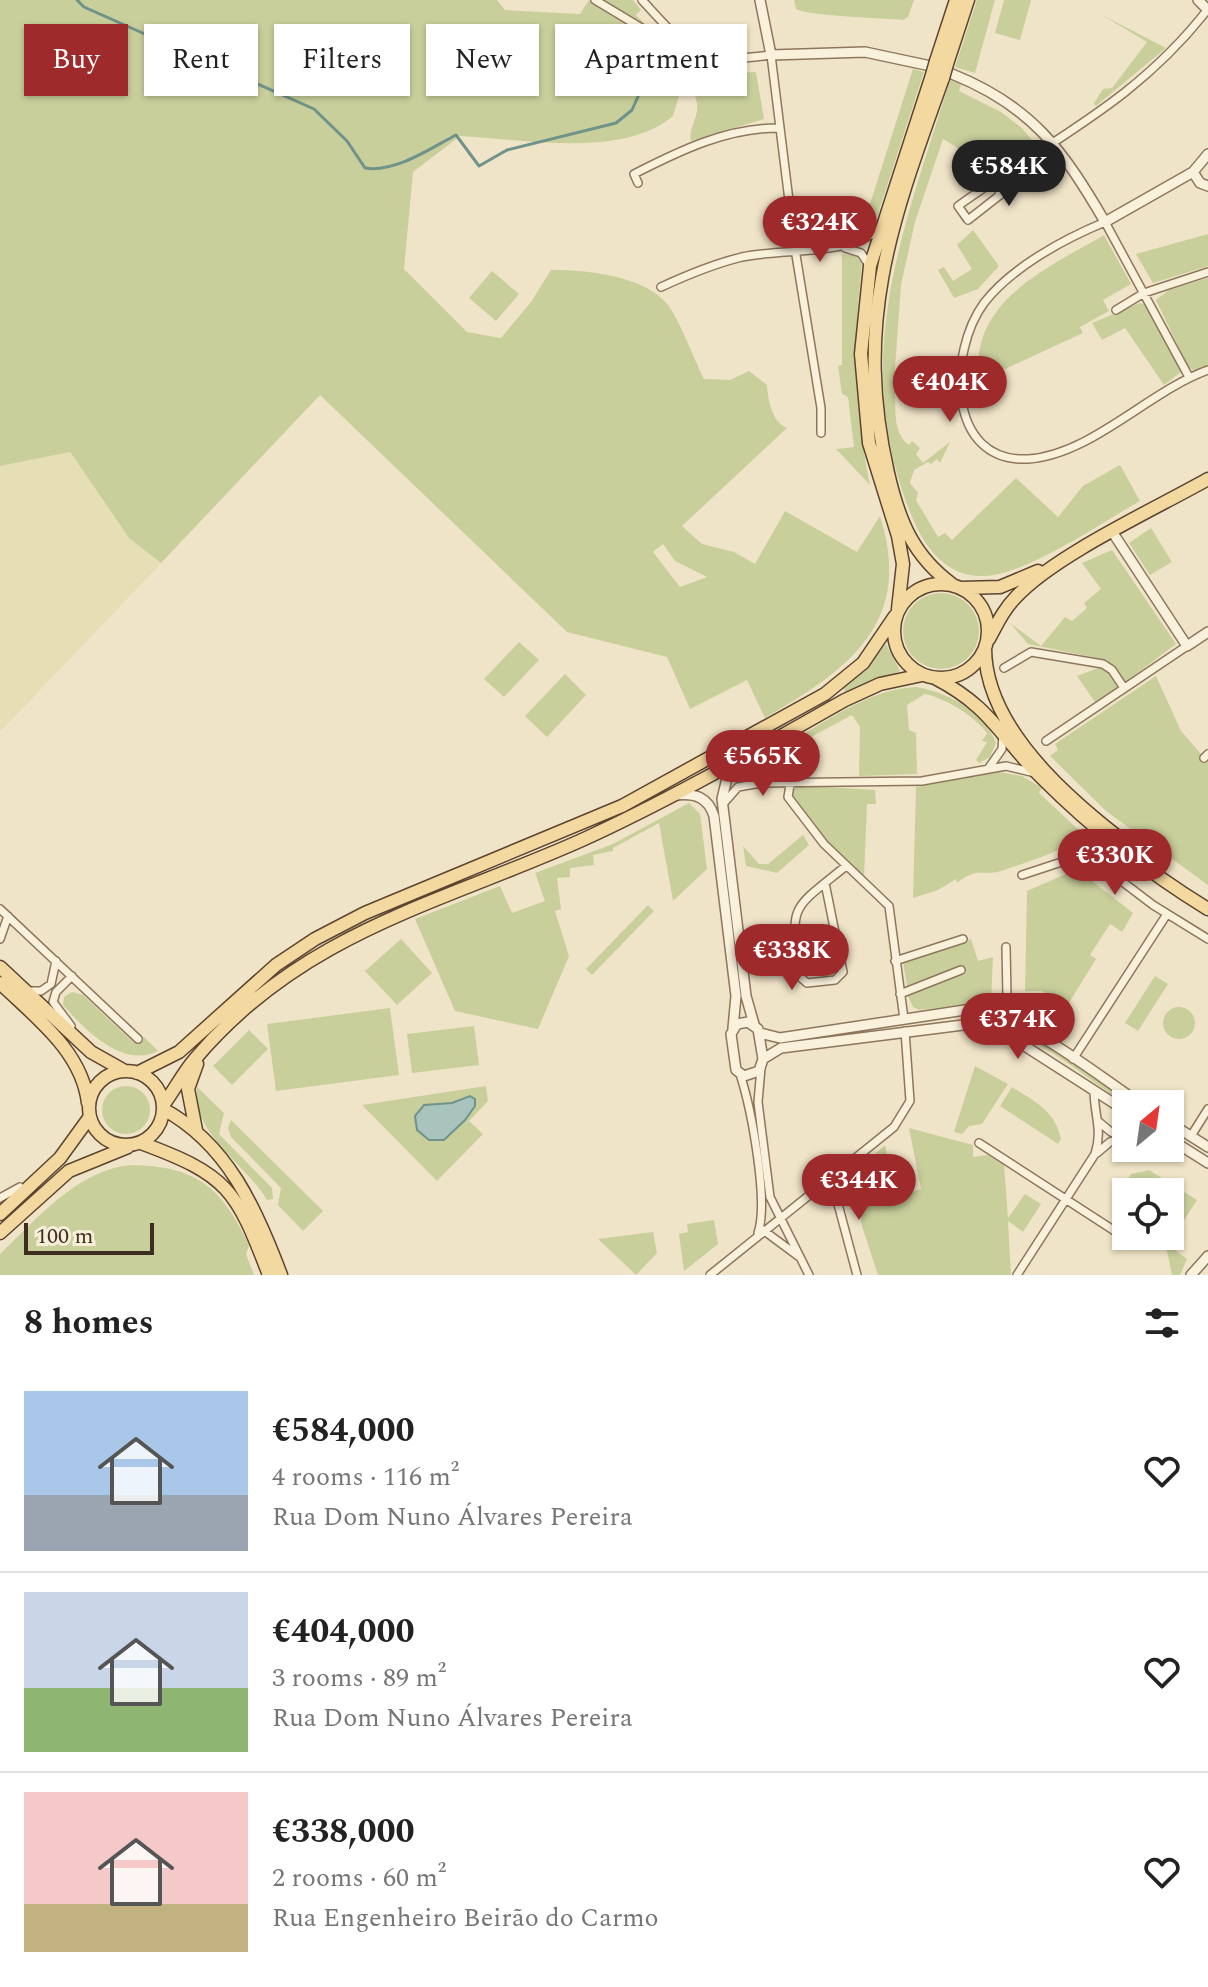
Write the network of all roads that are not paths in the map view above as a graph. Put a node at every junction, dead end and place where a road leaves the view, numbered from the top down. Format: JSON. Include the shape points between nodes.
{"nodes":[{"id":1,"x":595,"y":0,"type":"edge"},
{"id":2,"x":642,"y":0,"type":"edge"},
{"id":3,"x":760,"y":0,"type":"edge"},
{"id":4,"x":956,"y":0,"type":"edge"},
{"id":5,"x":968,"y":0,"type":"edge"},
{"id":6,"x":1198,"y":0,"type":"edge"},
{"id":7,"x":1208,"y":10,"type":"edge"},
{"id":8,"x":635,"y":24,"type":"edge"},
{"id":9,"x":771,"y":55,"type":"junction"},
{"id":10,"x":939,"y":69,"type":"junction"},
{"id":11,"x":780,"y":128,"type":"junction"},
{"id":12,"x":1055,"y":143,"type":"junction"},
{"id":13,"x":1208,"y":154,"type":"edge"},
{"id":14,"x":1193,"y":172,"type":"junction"},
{"id":15,"x":996,"y":182,"type":"junction"},
{"id":16,"x":638,"y":183,"type":"dead end"},
{"id":17,"x":1208,"y":186,"type":"edge"},
{"id":18,"x":1105,"y":222,"type":"junction"},
{"id":19,"x":882,"y":227,"type":"junction"},
{"id":20,"x":843,"y":247,"type":"junction"},
{"id":21,"x":795,"y":249,"type":"junction"},
{"id":22,"x":870,"y":266,"type":"junction"},
{"id":23,"x":1208,"y":272,"type":"edge"},
{"id":24,"x":661,"y":287,"type":"dead end"},
{"id":25,"x":1144,"y":293,"type":"junction"},
{"id":26,"x":1116,"y":310,"type":"dead end"},
{"id":27,"x":1208,"y":370,"type":"edge"},
{"id":28,"x":1189,"y":377,"type":"junction"},
{"id":29,"x":821,"y":433,"type":"dead end"},
{"id":30,"x":1208,"y":479,"type":"edge"},
{"id":31,"x":1113,"y":533,"type":"junction"},
{"id":32,"x":1073,"y":556,"type":"junction"},
{"id":33,"x":957,"y":587,"type":"junction"},
{"id":34,"x":897,"y":613,"type":"junction"},
{"id":35,"x":1208,"y":632,"type":"edge"},
{"id":36,"x":986,"y":645,"type":"junction"},
{"id":37,"x":1187,"y":646,"type":"junction"},
{"id":38,"x":1004,"y":668,"type":"dead end"},
{"id":39,"x":928,"y":676,"type":"junction"},
{"id":40,"x":1124,"y":688,"type":"junction"},
{"id":41,"x":1002,"y":732,"type":"junction"},
{"id":42,"x":1046,"y":741,"type":"dead end"},
{"id":43,"x":747,"y":755,"type":"junction"},
{"id":44,"x":986,"y":771,"type":"junction"},
{"id":45,"x":1037,"y":773,"type":"junction"},
{"id":46,"x":797,"y":782,"type":"junction"},
{"id":47,"x":673,"y":796,"type":"junction"},
{"id":48,"x":723,"y":805,"type":"junction"},
{"id":49,"x":846,"y":866,"type":"junction"},
{"id":50,"x":1022,"y":875,"type":"dead end"},
{"id":51,"x":825,"y":883,"type":"junction"},
{"id":52,"x":1208,"y":900,"type":"edge"},
{"id":53,"x":0,"y":909,"type":"edge"},
{"id":54,"x":1208,"y":909,"type":"edge"},
{"id":55,"x":1167,"y":914,"type":"junction"},
{"id":56,"x":8,"y":916,"type":"junction"},
{"id":57,"x":0,"y":939,"type":"edge"},
{"id":58,"x":963,"y":939,"type":"dead end"},
{"id":59,"x":1208,"y":939,"type":"edge"},
{"id":60,"x":1006,"y":947,"type":"dead end"},
{"id":61,"x":56,"y":961,"type":"junction"},
{"id":62,"x":895,"y":961,"type":"junction"},
{"id":63,"x":0,"y":967,"type":"edge"},
{"id":64,"x":961,"y":970,"type":"dead end"},
{"id":65,"x":0,"y":974,"type":"edge"},
{"id":66,"x":72,"y":976,"type":"junction"},
{"id":67,"x":0,"y":983,"type":"edge"},
{"id":68,"x":900,"y":994,"type":"junction"},
{"id":69,"x":22,"y":995,"type":"junction"},
{"id":70,"x":3,"y":998,"type":"dead end"},
{"id":71,"x":46,"y":1010,"type":"junction"},
{"id":72,"x":1003,"y":1015,"type":"junction"},
{"id":73,"x":904,"y":1019,"type":"junction"},
{"id":74,"x":733,"y":1028,"type":"junction"},
{"id":75,"x":757,"y":1028,"type":"junction"},
{"id":76,"x":905,"y":1031,"type":"junction"},
{"id":77,"x":138,"y":1039,"type":"dead end"},
{"id":78,"x":80,"y":1041,"type":"junction"},
{"id":79,"x":200,"y":1053,"type":"junction"},
{"id":80,"x":1073,"y":1059,"type":"junction"},
{"id":81,"x":762,"y":1063,"type":"junction"},
{"id":82,"x":132,"y":1072,"type":"junction"},
{"id":83,"x":740,"y":1074,"type":"junction"},
{"id":84,"x":1094,"y":1090,"type":"junction"},
{"id":85,"x":1120,"y":1090,"type":"edge"},
{"id":86,"x":1112,"y":1102,"type":"edge"},
{"id":87,"x":164,"y":1106,"type":"junction"},
{"id":88,"x":1094,"y":1109,"type":"junction"},
{"id":89,"x":1208,"y":1109,"type":"edge"},
{"id":90,"x":89,"y":1111,"type":"junction"},
{"id":91,"x":1112,"y":1131,"type":"edge"},
{"id":92,"x":196,"y":1132,"type":"junction"},
{"id":93,"x":1184,"y":1132,"type":"edge"},
{"id":94,"x":1191,"y":1136,"type":"junction"},
{"id":95,"x":1112,"y":1142,"type":"edge"},
{"id":96,"x":979,"y":1143,"type":"dead end"},
{"id":97,"x":135,"y":1145,"type":"junction"},
{"id":98,"x":1208,"y":1147,"type":"edge"},
{"id":99,"x":1184,"y":1148,"type":"edge"},
{"id":100,"x":1095,"y":1154,"type":"junction"},
{"id":101,"x":1208,"y":1163,"type":"edge"},
{"id":102,"x":45,"y":1172,"type":"junction"},
{"id":103,"x":831,"y":1178,"type":"junction"},
{"id":104,"x":0,"y":1198,"type":"edge"},
{"id":105,"x":1066,"y":1199,"type":"junction"},
{"id":106,"x":0,"y":1214,"type":"edge"},
{"id":107,"x":780,"y":1217,"type":"junction"},
{"id":108,"x":1112,"y":1229,"type":"edge"},
{"id":109,"x":760,"y":1232,"type":"junction"},
{"id":110,"x":0,"y":1233,"type":"edge"},
{"id":111,"x":1208,"y":1256,"type":"edge"},
{"id":112,"x":802,"y":1260,"type":"junction"},
{"id":113,"x":1017,"y":1274,"type":"edge"},
{"id":114,"x":269,"y":1275,"type":"edge"},
{"id":115,"x":281,"y":1275,"type":"edge"},
{"id":116,"x":710,"y":1275,"type":"edge"},
{"id":117,"x":809,"y":1275,"type":"edge"},
{"id":118,"x":857,"y":1275,"type":"edge"},
{"id":119,"x":1191,"y":1275,"type":"edge"}],
"edges":[{"from":1,"to":8,"type":"street"},
{"from":2,"to":9,"type":"street","via":[[677,38],[707,57]]},
{"from":3,"to":9,"type":"street"},
{"from":4,"to":10,"type":"main road"},
{"from":5,"to":10,"type":"main road"},
{"from":6,"to":7,"type":"street"},
{"from":7,"to":12,"type":"street","via":[[1155,70]]},
{"from":9,"to":10,"type":"street","via":[[848,50]]},
{"from":9,"to":11,"type":"street"},
{"from":10,"to":12,"type":"street","via":[[1008,103]]},
{"from":10,"to":19,"type":"main road"},
{"from":10,"to":33,"type":"main road","via":[[884,259],[872,354],[879,433],[908,534],[918,555]]},
{"from":11,"to":16,"type":"street","via":[[743,130],[670,155],[634,174]]},
{"from":11,"to":21,"type":"street"},
{"from":12,"to":15,"type":"street"},
{"from":12,"to":18,"type":"street"},
{"from":13,"to":14,"type":"street"},
{"from":14,"to":17,"type":"street"},
{"from":14,"to":18,"type":"street"},
{"from":15,"to":15,"type":"street","via":[[958,206],[968,220],[1000,195]]},
{"from":18,"to":25,"type":"street"},
{"from":18,"to":28,"type":"street","via":[[1024,266],[984,304],[971,329],[963,365],[963,411],[969,430],[983,447],[999,455],[1045,456],[1089,438]]},
{"from":19,"to":20,"type":"street"},
{"from":19,"to":22,"type":"main road"},
{"from":20,"to":21,"type":"street"},
{"from":20,"to":22,"type":"street","via":[[861,253]]},
{"from":21,"to":24,"type":"street","via":[[713,265]]},
{"from":21,"to":29,"type":"street"},
{"from":22,"to":34,"type":"main road","via":[[861,354],[863,393],[873,459],[901,552]]},
{"from":23,"to":25,"type":"street"},
{"from":25,"to":26,"type":"street"},
{"from":25,"to":28,"type":"street"},
{"from":27,"to":28,"type":"street"},
{"from":30,"to":31,"type":"main road"},
{"from":31,"to":32,"type":"main road"},
{"from":31,"to":37,"type":"street"},
{"from":32,"to":33,"type":"main road","via":[[1015,583]]},
{"from":32,"to":36,"type":"main road","via":[[1016,597]]},
{"from":33,"to":34,"type":"main road","via":[[928,585],[915,591]]},
{"from":33,"to":36,"type":"main road","via":[[980,604]]},
{"from":34,"to":39,"type":"main road","via":[[895,644],[902,659]]},
{"from":34,"to":82,"type":"main road","via":[[863,663],[825,694],[622,806],[315,939],[276,965],[179,1052]]},
{"from":35,"to":37,"type":"street"},
{"from":36,"to":39,"type":"main road","via":[[968,670],[956,676]]},
{"from":36,"to":52,"type":"main road","via":[[995,702],[1029,750],[1101,823]]},
{"from":37,"to":40,"type":"street"},
{"from":38,"to":40,"type":"street","via":[[1031,652],[1103,664]]},
{"from":39,"to":41,"type":"main road","via":[[974,700]]},
{"from":39,"to":43,"type":"main road","via":[[880,684]]},
{"from":40,"to":42,"type":"street"},
{"from":41,"to":44,"type":"street","via":[[1002,749]]},
{"from":41,"to":45,"type":"main road"},
{"from":43,"to":47,"type":"main road"},
{"from":43,"to":48,"type":"street","via":[[727,778]]},
{"from":44,"to":45,"type":"street","via":[[1006,766]]},
{"from":44,"to":46,"type":"street","via":[[922,781]]},
{"from":45,"to":54,"type":"main road","via":[[1123,851]]},
{"from":46,"to":48,"type":"street","via":[[741,786]]},
{"from":46,"to":49,"type":"street","via":[[790,785],[790,802]]},
{"from":47,"to":74,"type":"street","via":[[696,795],[709,804],[714,816],[736,996]]},
{"from":47,"to":79,"type":"main road","via":[[537,860],[343,939],[286,977]]},
{"from":48,"to":75,"type":"street","via":[[746,996]]},
{"from":49,"to":51,"type":"street"},
{"from":49,"to":62,"type":"street","via":[[889,906]]},
{"from":50,"to":55,"type":"street","via":[[1084,853]]},
{"from":51,"to":51,"type":"street","via":[[794,915],[799,976],[807,983],[835,980],[843,972]]},
{"from":53,"to":56,"type":"street"},
{"from":55,"to":59,"type":"street"},
{"from":55,"to":80,"type":"street"},
{"from":56,"to":57,"type":"street"},
{"from":56,"to":61,"type":"street"},
{"from":58,"to":62,"type":"street"},
{"from":60,"to":72,"type":"street"},
{"from":61,"to":66,"type":"street"},
{"from":61,"to":69,"type":"street","via":[[47,987]]},
{"from":62,"to":68,"type":"street"},
{"from":63,"to":69,"type":"main road"},
{"from":64,"to":68,"type":"street"},
{"from":65,"to":71,"type":"street","via":[[34,1006]]},
{"from":66,"to":77,"type":"street"},
{"from":66,"to":78,"type":"street","via":[[53,1002]]},
{"from":67,"to":69,"type":"main road"},
{"from":68,"to":73,"type":"street"},
{"from":69,"to":70,"type":"street"},
{"from":69,"to":71,"type":"main road"},
{"from":69,"to":90,"type":"main road","via":[[80,1074]]},
{"from":71,"to":78,"type":"main road"},
{"from":72,"to":73,"type":"street","via":[[965,1010]]},
{"from":72,"to":80,"type":"street"},
{"from":73,"to":75,"type":"street","via":[[780,1038]]},
{"from":74,"to":75,"type":"street","via":[[742,1022]]},
{"from":74,"to":83,"type":"street","via":[[734,1063]]},
{"from":75,"to":81,"type":"street"},
{"from":76,"to":81,"type":"street","via":[[781,1048]]},
{"from":76,"to":84,"type":"street","via":[[990,1025]]},
{"from":76,"to":103,"type":"street","via":[[910,1101],[903,1115]]},
{"from":78,"to":82,"type":"main road","via":[[98,1058]]},
{"from":79,"to":87,"type":"main road"},
{"from":79,"to":92,"type":"main road","via":[[188,1089]]},
{"from":80,"to":85,"type":"street"},
{"from":81,"to":83,"type":"street","via":[[750,1076]]},
{"from":81,"to":107,"type":"street","via":[[758,1102],[770,1197]]},
{"from":82,"to":87,"type":"main road","via":[[155,1084]]},
{"from":82,"to":90,"type":"main road","via":[[115,1072],[97,1084]]},
{"from":83,"to":109,"type":"street","via":[[749,1103]]},
{"from":84,"to":86,"type":"street"},
{"from":84,"to":88,"type":"street"},
{"from":87,"to":92,"type":"main road"},
{"from":87,"to":97,"type":"main road","via":[[159,1127]]},
{"from":88,"to":91,"type":"street"},
{"from":88,"to":100,"type":"street","via":[[1101,1133]]},
{"from":89,"to":94,"type":"street"},
{"from":90,"to":97,"type":"main road","via":[[104,1139]]},
{"from":90,"to":102,"type":"main road"},
{"from":92,"to":115,"type":"main road","via":[[246,1191]]},
{"from":93,"to":94,"type":"street"},
{"from":94,"to":98,"type":"street"},
{"from":95,"to":100,"type":"street"},
{"from":96,"to":105,"type":"street"},
{"from":97,"to":110,"type":"main road","via":[[69,1171]]},
{"from":97,"to":114,"type":"main road","via":[[198,1165],[221,1184],[246,1218]]},
{"from":99,"to":101,"type":"street"},
{"from":100,"to":105,"type":"street"},
{"from":102,"to":104,"type":"street","via":[[35,1173]]},
{"from":102,"to":106,"type":"main road"},
{"from":103,"to":107,"type":"street"},
{"from":103,"to":118,"type":"street"},
{"from":105,"to":108,"type":"street"},
{"from":105,"to":113,"type":"street"},
{"from":107,"to":109,"type":"street"},
{"from":107,"to":112,"type":"street"},
{"from":109,"to":112,"type":"street","via":[[782,1241]]},
{"from":109,"to":116,"type":"street"},
{"from":111,"to":119,"type":"street"},
{"from":112,"to":117,"type":"street"}]}
